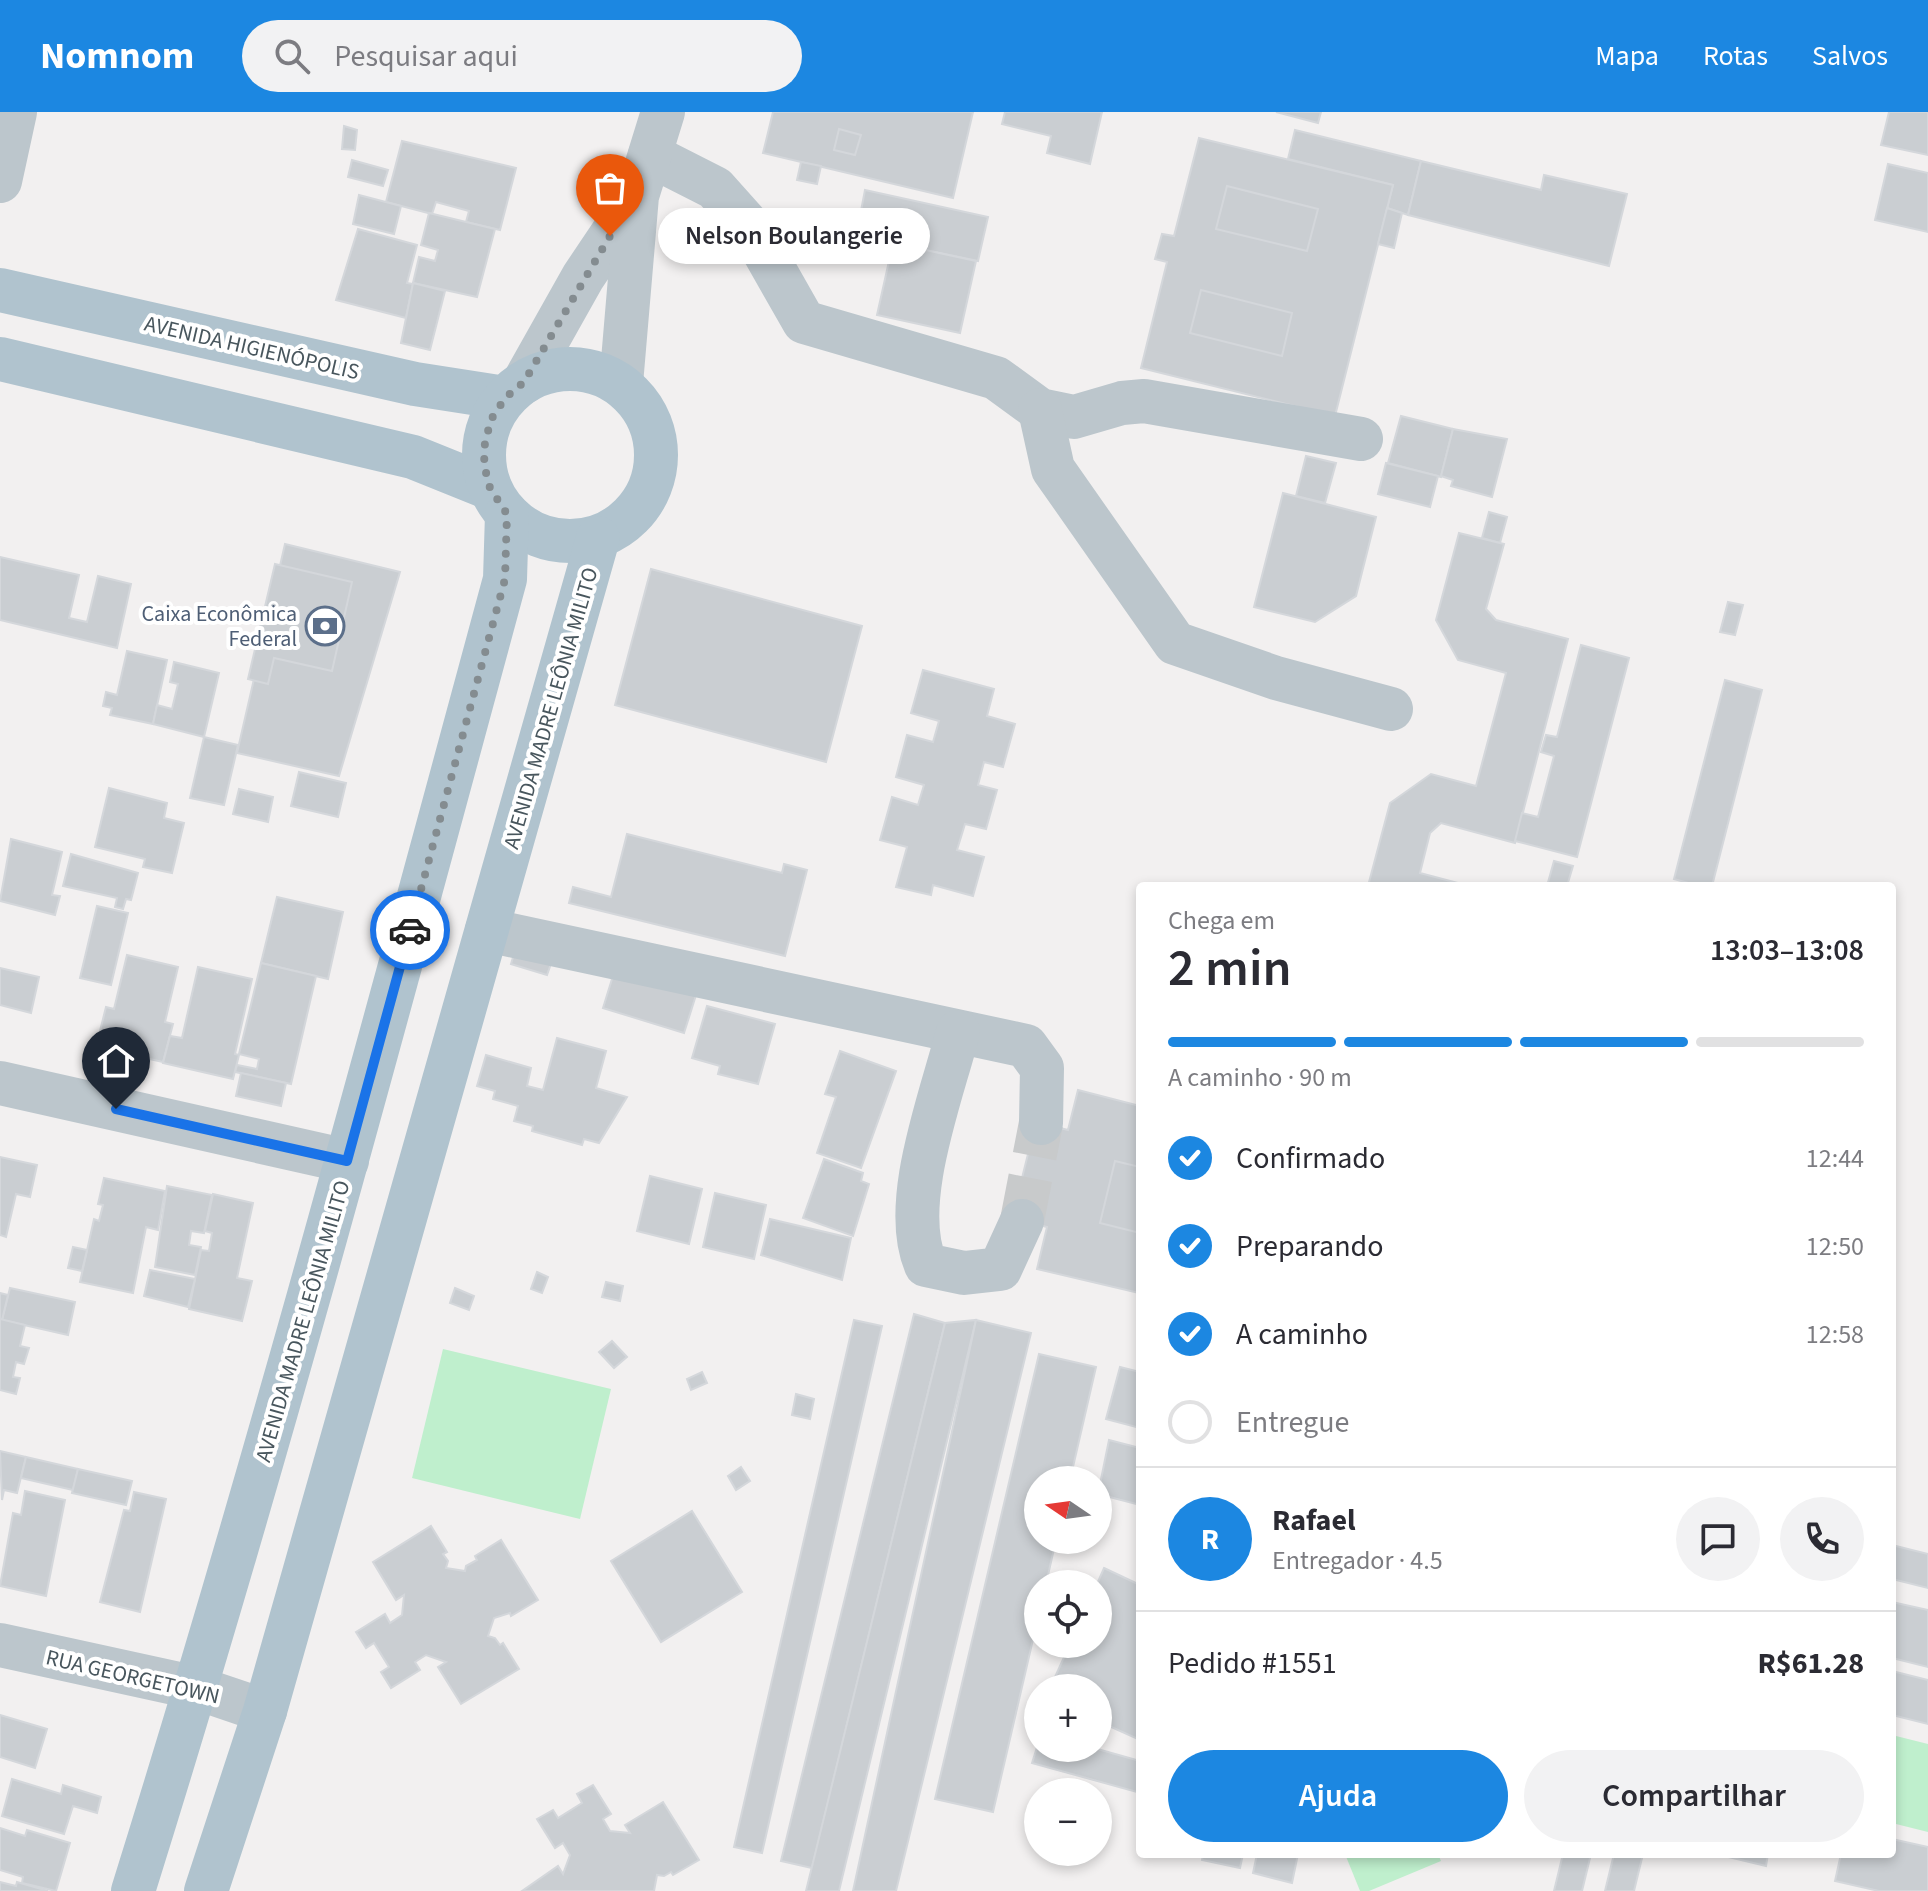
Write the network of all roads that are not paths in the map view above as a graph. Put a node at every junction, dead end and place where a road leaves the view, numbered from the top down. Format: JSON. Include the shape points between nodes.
{"nodes":[{"id":1,"x":15,"y":112,"type":"edge"},
{"id":2,"x":663,"y":112,"type":"edge"},
{"id":3,"x":644,"y":175,"type":"junction"},
{"id":4,"x":0,"y":181,"type":"edge"},
{"id":5,"x":0,"y":290,"type":"edge"},
{"id":6,"x":0,"y":359,"type":"edge"},
{"id":7,"x":621,"y":384,"type":"junction"},
{"id":8,"x":515,"y":390,"type":"junction"},
{"id":9,"x":1040,"y":410,"type":"junction"},
{"id":10,"x":1361,"y":439,"type":"dead end"},
{"id":11,"x":498,"y":501,"type":"junction"},
{"id":12,"x":598,"y":538,"type":"junction"},
{"id":13,"x":1391,"y":709,"type":"dead end"},
{"id":14,"x":487,"y":930,"type":"junction"},
{"id":15,"x":958,"y":1032,"type":"junction"},
{"id":16,"x":0,"y":1083,"type":"edge"},
{"id":17,"x":1041,"y":1123,"type":"tunnel mouth"},
{"id":18,"x":347,"y":1161,"type":"junction"},
{"id":19,"x":1022,"y":1221,"type":"tunnel mouth"},
{"id":20,"x":0,"y":1645,"type":"edge"},
{"id":21,"x":197,"y":1688,"type":"junction"},
{"id":22,"x":265,"y":1711,"type":"junction"},
{"id":23,"x":133,"y":1891,"type":"edge"},
{"id":24,"x":206,"y":1891,"type":"edge"}],
"edges":[{"from":1,"to":4,"type":"street"},
{"from":2,"to":3,"type":"street"},
{"from":3,"to":7,"type":"street"},
{"from":3,"to":8,"type":"street"},
{"from":3,"to":9,"type":"street","via":[[715,188],[750,227],[804,322],[996,378]]},
{"from":5,"to":8,"type":"main road","name":"AVENIDA HIGIENÓPOLIS","via":[[415,384]]},
{"from":6,"to":11,"type":"main road","via":[[413,457]]},
{"from":7,"to":8,"type":"main road","via":[[571,368],[547,371]]},
{"from":7,"to":12,"type":"main road","via":[[653,427],[653,481],[641,506]]},
{"from":8,"to":11,"type":"main road","via":[[492,418],[485,441],[484,465]]},
{"from":9,"to":10,"type":"street","via":[[1074,417],[1144,401]]},
{"from":9,"to":13,"type":"street","via":[[1053,469],[1175,643]]},
{"from":11,"to":12,"type":"main road","via":[[526,530],[549,540]]},
{"from":11,"to":18,"type":"main road","name":"AVENIDA MADRE LEÔNIA MILITO","via":[[505,579]]},
{"from":12,"to":14,"type":"main road","name":"AVENIDA MADRE LEÔNIA MILITO"},
{"from":14,"to":15,"type":"street"},
{"from":14,"to":22,"type":"main road","name":"AVENIDA MADRE LEÔNIA MILITO"},
{"from":15,"to":17,"type":"street","via":[[1026,1046],[1042,1068]]},
{"from":15,"to":19,"type":"street","via":[[922,1171],[917,1245],[926,1265],[964,1273],[1000,1269]]},
{"from":16,"to":18,"type":"street"},
{"from":18,"to":21,"type":"main road","name":"AVENIDA MADRE LEÔNIA MILITO"},
{"from":20,"to":21,"type":"street","name":"RUA GEORGETOWN"},
{"from":21,"to":22,"type":"street","name":"RUA GEORGETOWN"},
{"from":21,"to":23,"type":"main road","name":"AVENIDA MADRE LEÔNIA MILITO"},
{"from":22,"to":24,"type":"main road","name":"AVENIDA MADRE LEÔNIA MILITO"}]}
